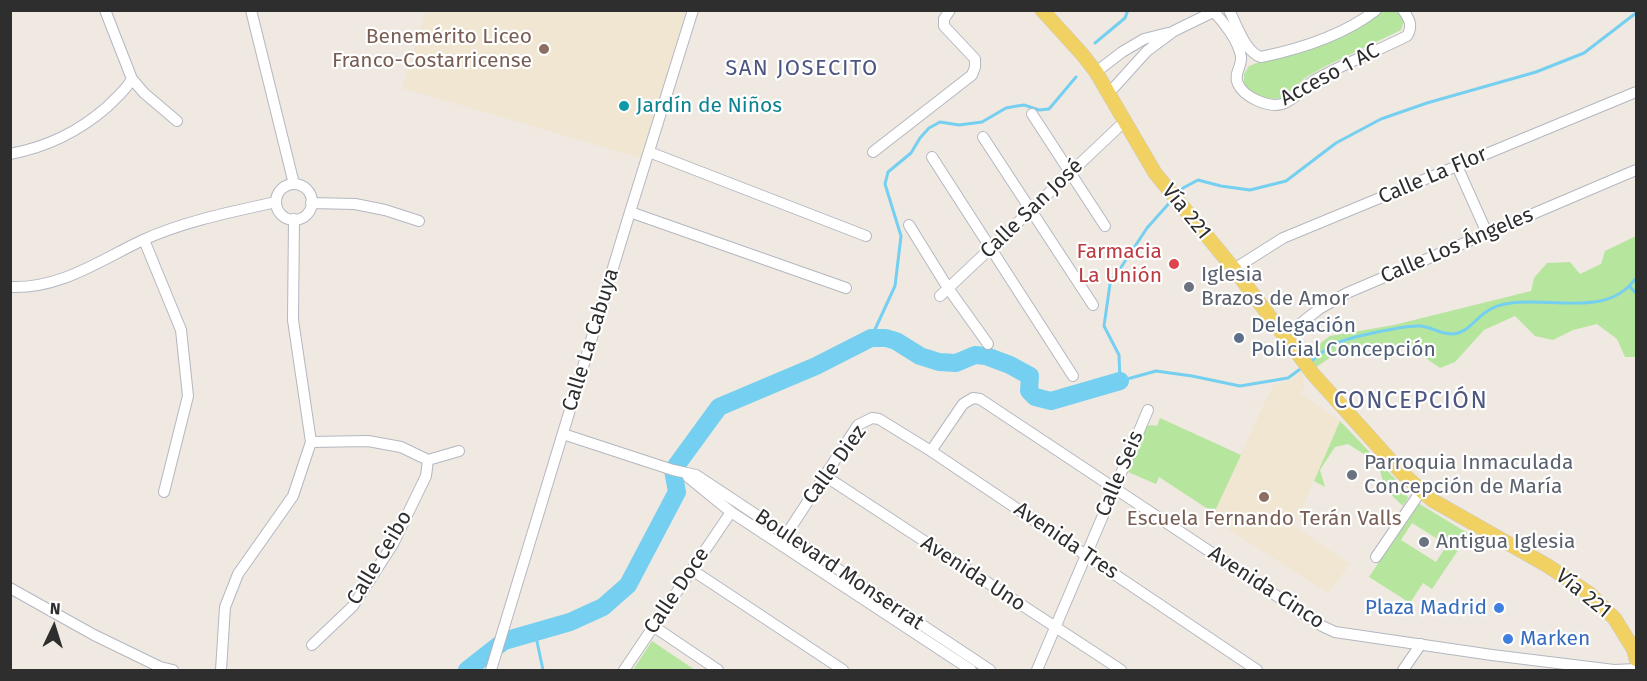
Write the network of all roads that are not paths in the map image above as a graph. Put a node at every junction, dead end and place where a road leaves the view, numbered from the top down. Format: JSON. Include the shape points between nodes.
{"nodes":[{"id":1,"x":105,"y":10,"type":"edge"},
{"id":2,"x":251,"y":10,"type":"edge"},
{"id":3,"x":693,"y":10,"type":"edge"},
{"id":4,"x":950,"y":10,"type":"edge"},
{"id":5,"x":1042,"y":10,"type":"edge"},
{"id":6,"x":1229,"y":10,"type":"edge"},
{"id":7,"x":1376,"y":10,"type":"edge"},
{"id":8,"x":1403,"y":10,"type":"edge"},
{"id":9,"x":1214,"y":11,"type":"edge"},
{"id":10,"x":1174,"y":31,"type":"junction"},
{"id":11,"x":1096,"y":72,"type":"junction"},
{"id":12,"x":132,"y":79,"type":"junction"},
{"id":13,"x":1636,"y":92,"type":"edge"},
{"id":14,"x":1109,"y":93,"type":"junction"},
{"id":15,"x":1032,"y":114,"type":"dead end"},
{"id":16,"x":177,"y":121,"type":"dead end"},
{"id":17,"x":1125,"y":121,"type":"junction"},
{"id":18,"x":983,"y":137,"type":"dead end"},
{"id":19,"x":649,"y":152,"type":"junction"},
{"id":20,"x":873,"y":152,"type":"dead end"},
{"id":21,"x":10,"y":154,"type":"edge"},
{"id":22,"x":932,"y":157,"type":"dead end"},
{"id":23,"x":1457,"y":165,"type":"junction"},
{"id":24,"x":1636,"y":170,"type":"edge"},
{"id":25,"x":1070,"y":172,"type":"junction"},
{"id":26,"x":294,"y":184,"type":"junction"},
{"id":27,"x":276,"y":202,"type":"junction"},
{"id":28,"x":311,"y":203,"type":"junction"},
{"id":29,"x":1031,"y":210,"type":"junction"},
{"id":30,"x":630,"y":212,"type":"junction"},
{"id":31,"x":294,"y":219,"type":"junction"},
{"id":32,"x":419,"y":221,"type":"dead end"},
{"id":33,"x":909,"y":225,"type":"dead end"},
{"id":34,"x":1105,"y":226,"type":"dead end"},
{"id":35,"x":1487,"y":233,"type":"junction"},
{"id":36,"x":866,"y":236,"type":"dead end"},
{"id":37,"x":144,"y":240,"type":"junction"},
{"id":38,"x":990,"y":248,"type":"junction"},
{"id":39,"x":1234,"y":269,"type":"junction"},
{"id":40,"x":10,"y":287,"type":"edge"},
{"id":41,"x":846,"y":288,"type":"dead end"},
{"id":42,"x":948,"y":288,"type":"junction"},
{"id":43,"x":940,"y":296,"type":"dead end"},
{"id":44,"x":1093,"y":305,"type":"dead end"},
{"id":45,"x":1286,"y":335,"type":"junction"},
{"id":46,"x":988,"y":344,"type":"dead end"},
{"id":47,"x":1073,"y":376,"type":"dead end"},
{"id":48,"x":1148,"y":410,"type":"dead end"},
{"id":49,"x":872,"y":418,"type":"joint"},
{"id":50,"x":563,"y":434,"type":"junction"},
{"id":51,"x":311,"y":442,"type":"junction"},
{"id":52,"x":459,"y":451,"type":"dead end"},
{"id":53,"x":931,"y":451,"type":"junction"},
{"id":54,"x":428,"y":460,"type":"junction"},
{"id":55,"x":686,"y":474,"type":"junction"},
{"id":56,"x":825,"y":476,"type":"junction"},
{"id":57,"x":1114,"y":489,"type":"junction"},
{"id":58,"x":1421,"y":491,"type":"junction"},
{"id":59,"x":164,"y":492,"type":"dead end"},
{"id":60,"x":731,"y":512,"type":"junction"},
{"id":61,"x":783,"y":539,"type":"junction"},
{"id":62,"x":1086,"y":554,"type":"junction"},
{"id":63,"x":1376,"y":557,"type":"dead end"},
{"id":64,"x":692,"y":570,"type":"junction"},
{"id":65,"x":10,"y":588,"type":"edge"},
{"id":66,"x":653,"y":626,"type":"junction"},
{"id":67,"x":1055,"y":628,"type":"junction"},
{"id":68,"x":1421,"y":644,"type":"junction"},
{"id":69,"x":312,"y":645,"type":"dead end"},
{"id":70,"x":1636,"y":659,"type":"edge"},
{"id":71,"x":1636,"y":669,"type":"edge"},
{"id":72,"x":173,"y":670,"type":"edge"},
{"id":73,"x":221,"y":670,"type":"edge"},
{"id":74,"x":491,"y":670,"type":"edge"},
{"id":75,"x":624,"y":670,"type":"edge"},
{"id":76,"x":718,"y":670,"type":"edge"},
{"id":77,"x":843,"y":670,"type":"edge"},
{"id":78,"x":971,"y":670,"type":"edge"},
{"id":79,"x":990,"y":670,"type":"edge"},
{"id":80,"x":1037,"y":670,"type":"edge"},
{"id":81,"x":1121,"y":670,"type":"edge"},
{"id":82,"x":1257,"y":670,"type":"edge"},
{"id":83,"x":1403,"y":670,"type":"edge"}],
"edges":[{"from":1,"to":12,"type":"street"},
{"from":2,"to":26,"type":"street"},
{"from":3,"to":19,"type":"street","name":"Calle La Cabuya"},
{"from":4,"to":20,"type":"street","via":[[944,26],[975,60],[972,75]]},
{"from":5,"to":11,"type":"main road","name":"Vía 221"},
{"from":6,"to":7,"type":"street","name":"Acceso 1 AC","via":[[1249,48],[1261,57],[1342,30]]},
{"from":8,"to":9,"type":"street","name":"Acceso 1 AC","via":[[1411,23],[1407,36],[1313,81],[1280,105],[1256,99],[1240,87],[1236,74],[1241,56]]},
{"from":9,"to":10,"type":"street"},
{"from":10,"to":11,"type":"street","via":[[1144,39]]},
{"from":10,"to":14,"type":"street","via":[[1147,51]]},
{"from":11,"to":14,"type":"main road","name":"Vía 221"},
{"from":12,"to":16,"type":"street"},
{"from":12,"to":21,"type":"street","via":[[126,90],[69,135]]},
{"from":13,"to":23,"type":"street","name":"Calle La Flor"},
{"from":14,"to":17,"type":"main road","name":"Vía 221"},
{"from":15,"to":25,"type":"street"},
{"from":17,"to":25,"type":"street","name":"Calle San José"},
{"from":17,"to":39,"type":"main road","name":"Vía 221","via":[[1155,173]]},
{"from":18,"to":29,"type":"street"},
{"from":19,"to":30,"type":"street","name":"Calle La Cabuya"},
{"from":19,"to":36,"type":"street"},
{"from":22,"to":38,"type":"street"},
{"from":23,"to":35,"type":"street"},
{"from":23,"to":39,"type":"street","name":"Calle La Flor","via":[[1283,238]]},
{"from":24,"to":35,"type":"street","name":"Calle Los Ángeles"},
{"from":25,"to":29,"type":"street","name":"Calle San José"},
{"from":25,"to":34,"type":"street"},
{"from":26,"to":27,"type":"street","via":[[283,187]]},
{"from":26,"to":28,"type":"street","via":[[309,192]]},
{"from":27,"to":31,"type":"street","via":[[283,216]]},
{"from":27,"to":37,"type":"street","via":[[210,217]]},
{"from":28,"to":31,"type":"street","via":[[304,216]]},
{"from":28,"to":32,"type":"street","via":[[356,204]]},
{"from":29,"to":38,"type":"street","name":"Calle San José"},
{"from":29,"to":44,"type":"street"},
{"from":30,"to":41,"type":"street"},
{"from":30,"to":50,"type":"street","name":"Calle La Cabuya"},
{"from":31,"to":51,"type":"street","via":[[293,320]]},
{"from":33,"to":42,"type":"street"},
{"from":35,"to":45,"type":"street","name":"Calle Los Ángeles","via":[[1347,293]]},
{"from":37,"to":40,"type":"street","via":[[88,270],[55,281]]},
{"from":37,"to":59,"type":"street","via":[[181,330],[188,396]]},
{"from":38,"to":42,"type":"street","name":"Calle San José"},
{"from":38,"to":47,"type":"street"},
{"from":39,"to":45,"type":"main road","name":"Vía 221"},
{"from":42,"to":43,"type":"street","name":"Calle San José"},
{"from":42,"to":46,"type":"street"},
{"from":45,"to":58,"type":"main road","name":"Vía 221","via":[[1313,374]]},
{"from":48,"to":57,"type":"street","name":"Calle Seis"},
{"from":49,"to":53,"type":"street","name":"Avenida Tres"},
{"from":49,"to":56,"type":"street","name":"Calle Diez","via":[[858,425]]},
{"from":50,"to":55,"type":"street","name":"Boulevard Monserrat"},
{"from":50,"to":74,"type":"street","name":"Calle La Cabuya"},
{"from":51,"to":54,"type":"street","via":[[368,441],[401,447]]},
{"from":51,"to":73,"type":"street","via":[[293,496],[238,574],[225,607]]},
{"from":52,"to":54,"type":"street"},
{"from":53,"to":57,"type":"street","name":"Avenida Cinco","via":[[963,404],[973,398],[986,401]]},
{"from":53,"to":62,"type":"street","name":"Avenida Tres"},
{"from":54,"to":69,"type":"street","name":"Calle Ceibo","via":[[426,476],[393,544],[353,606]]},
{"from":55,"to":60,"type":"street","name":"Boulevard Monserrat"},
{"from":55,"to":61,"type":"street","name":"Boulevard Monserrat","via":[[696,475]]},
{"from":56,"to":61,"type":"street","name":"Calle Diez"},
{"from":56,"to":67,"type":"street","name":"Avenida Uno"},
{"from":57,"to":62,"type":"street","name":"Calle Seis"},
{"from":57,"to":68,"type":"street","name":"Avenida Cinco","via":[[1322,626],[1335,632]]},
{"from":58,"to":63,"type":"street"},
{"from":58,"to":70,"type":"main road","name":"Vía 221","via":[[1590,594],[1615,619]]},
{"from":60,"to":61,"type":"street","name":"Boulevard Monserrat"},
{"from":60,"to":64,"type":"street","name":"Calle Doce"},
{"from":61,"to":78,"type":"street","name":"Boulevard Monserrat"},
{"from":61,"to":79,"type":"street","name":"Boulevard Monserrat"},
{"from":62,"to":67,"type":"street","name":"Calle Seis"},
{"from":62,"to":82,"type":"street","name":"Avenida Tres"},
{"from":64,"to":66,"type":"street","name":"Calle Doce"},
{"from":64,"to":77,"type":"street"},
{"from":65,"to":72,"type":"street","via":[[94,635]]},
{"from":66,"to":75,"type":"street","name":"Calle Doce"},
{"from":66,"to":76,"type":"street"},
{"from":67,"to":80,"type":"street","name":"Calle Seis"},
{"from":67,"to":81,"type":"street","name":"Avenida Uno"},
{"from":68,"to":71,"type":"street","name":"Avenida Cinco","via":[[1614,670]]},
{"from":68,"to":83,"type":"street"}]}
